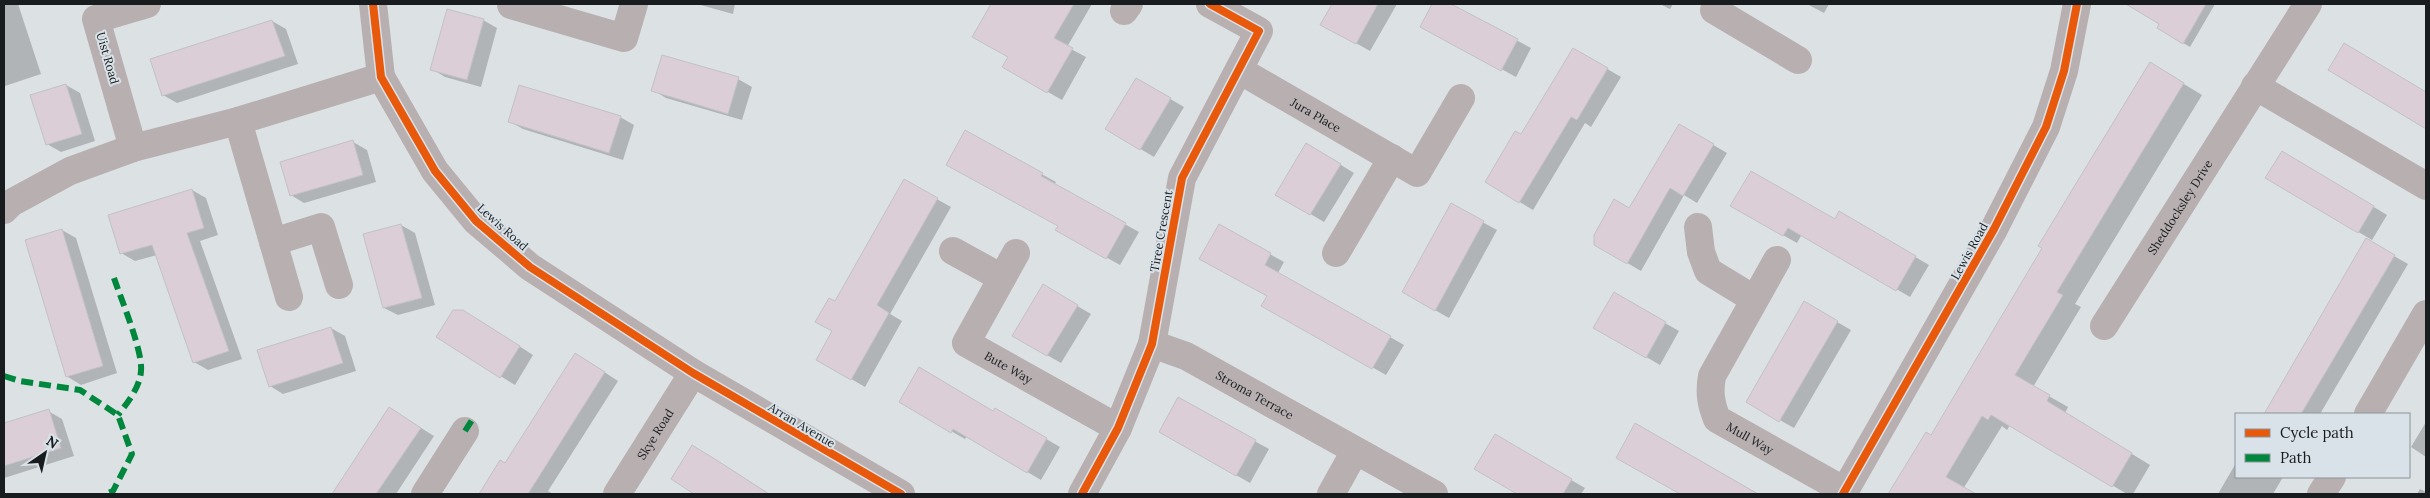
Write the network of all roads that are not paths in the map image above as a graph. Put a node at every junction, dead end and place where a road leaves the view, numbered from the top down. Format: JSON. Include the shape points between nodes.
{"nodes":[{"id":1,"x":147,"y":4,"type":"edge"},
{"id":2,"x":373,"y":4,"type":"edge"},
{"id":3,"x":634,"y":4,"type":"edge"},
{"id":4,"x":1210,"y":4,"type":"edge"},
{"id":5,"x":1718,"y":4,"type":"edge"},
{"id":6,"x":2077,"y":4,"type":"edge"},
{"id":7,"x":2308,"y":4,"type":"edge"},
{"id":8,"x":511,"y":5,"type":"edge"},
{"id":9,"x":1798,"y":60,"type":"dead end"},
{"id":10,"x":1239,"y":70,"type":"junction"},
{"id":11,"x":381,"y":77,"type":"junction"},
{"id":12,"x":2255,"y":86,"type":"junction"},
{"id":13,"x":1461,"y":98,"type":"dead end"},
{"id":14,"x":238,"y":121,"type":"junction"},
{"id":15,"x":133,"y":148,"type":"junction"},
{"id":16,"x":1392,"y":158,"type":"junction"},
{"id":17,"x":2426,"y":186,"type":"edge"},
{"id":18,"x":4,"y":210,"type":"edge"},
{"id":19,"x":1698,"y":227,"type":"dead end"},
{"id":20,"x":273,"y":242,"type":"junction"},
{"id":21,"x":953,"y":251,"type":"dead end"},
{"id":22,"x":1016,"y":253,"type":"dead end"},
{"id":23,"x":1336,"y":253,"type":"dead end"},
{"id":24,"x":1777,"y":260,"type":"dead end"},
{"id":25,"x":1002,"y":278,"type":"junction"},
{"id":26,"x":339,"y":285,"type":"dead end"},
{"id":27,"x":289,"y":297,"type":"dead end"},
{"id":28,"x":1754,"y":299,"type":"junction"},
{"id":29,"x":2426,"y":314,"type":"edge"},
{"id":30,"x":2104,"y":326,"type":"dead end"},
{"id":31,"x":1152,"y":344,"type":"junction"},
{"id":32,"x":693,"y":373,"type":"junction"},
{"id":33,"x":2369,"y":413,"type":"edge"},
{"id":34,"x":1118,"y":428,"type":"junction"},
{"id":35,"x":465,"y":430,"type":"dead end"},
{"id":36,"x":1355,"y":451,"type":"junction"},
{"id":37,"x":2331,"y":478,"type":"edge"},
{"id":38,"x":1844,"y":493,"type":"edge"},
{"id":39,"x":425,"y":494,"type":"edge"},
{"id":40,"x":617,"y":494,"type":"edge"},
{"id":41,"x":901,"y":494,"type":"edge"},
{"id":42,"x":1082,"y":494,"type":"edge"},
{"id":43,"x":1331,"y":494,"type":"edge"},
{"id":44,"x":1434,"y":494,"type":"edge"},
{"id":45,"x":2321,"y":494,"type":"edge"}],
"edges":[{"from":1,"to":15,"type":"street","name":"Uist Road","via":[[96,19]]},
{"from":2,"to":11,"type":"street","name":"Lewis Road"},
{"from":3,"to":8,"type":"street","via":[[624,38]]},
{"from":4,"to":10,"type":"street","name":"Tiree Crescent","via":[[1259,31]]},
{"from":5,"to":9,"type":"street","via":[[1714,10]]},
{"from":6,"to":38,"type":"street","name":"Lewis Road","via":[[2064,71],[2046,128],[1994,229]]},
{"from":7,"to":12,"type":"street","name":"Sheddocksley Drive"},
{"from":10,"to":16,"type":"street","name":"Jura Place"},
{"from":10,"to":31,"type":"street","name":"Tiree Crescent","via":[[1182,178]]},
{"from":11,"to":14,"type":"street"},
{"from":11,"to":32,"type":"street","name":"Lewis Road","via":[[435,171],[476,222],[530,266]]},
{"from":12,"to":17,"type":"street"},
{"from":12,"to":30,"type":"street","name":"Sheddocksley Drive"},
{"from":13,"to":16,"type":"street","name":"Jura Place","via":[[1417,173]]},
{"from":14,"to":15,"type":"street"},
{"from":14,"to":20,"type":"street"},
{"from":15,"to":18,"type":"street","via":[[70,171]]},
{"from":16,"to":23,"type":"street"},
{"from":19,"to":28,"type":"street","via":[[1708,271]]},
{"from":20,"to":26,"type":"street","via":[[321,227]]},
{"from":20,"to":27,"type":"street"},
{"from":21,"to":25,"type":"street"},
{"from":22,"to":25,"type":"street","name":"Bute Way"},
{"from":24,"to":28,"type":"street","name":"Mull Way"},
{"from":25,"to":34,"type":"street","name":"Bute Way","via":[[966,343]]},
{"from":28,"to":38,"type":"street","name":"Mull Way","via":[[1712,376],[1709,391],[1718,419]]},
{"from":29,"to":33,"type":"street"},
{"from":31,"to":34,"type":"street","name":"Tiree Crescent"},
{"from":31,"to":36,"type":"street","name":"Stroma Terrace","via":[[1186,356]]},
{"from":32,"to":40,"type":"street","name":"Skye Road"},
{"from":32,"to":41,"type":"street","name":"Arran Avenue"},
{"from":34,"to":42,"type":"street","name":"Tiree Crescent"},
{"from":35,"to":39,"type":"street"},
{"from":36,"to":43,"type":"street"},
{"from":36,"to":44,"type":"street","name":"Stroma Terrace"},
{"from":37,"to":45,"type":"street"}]}
